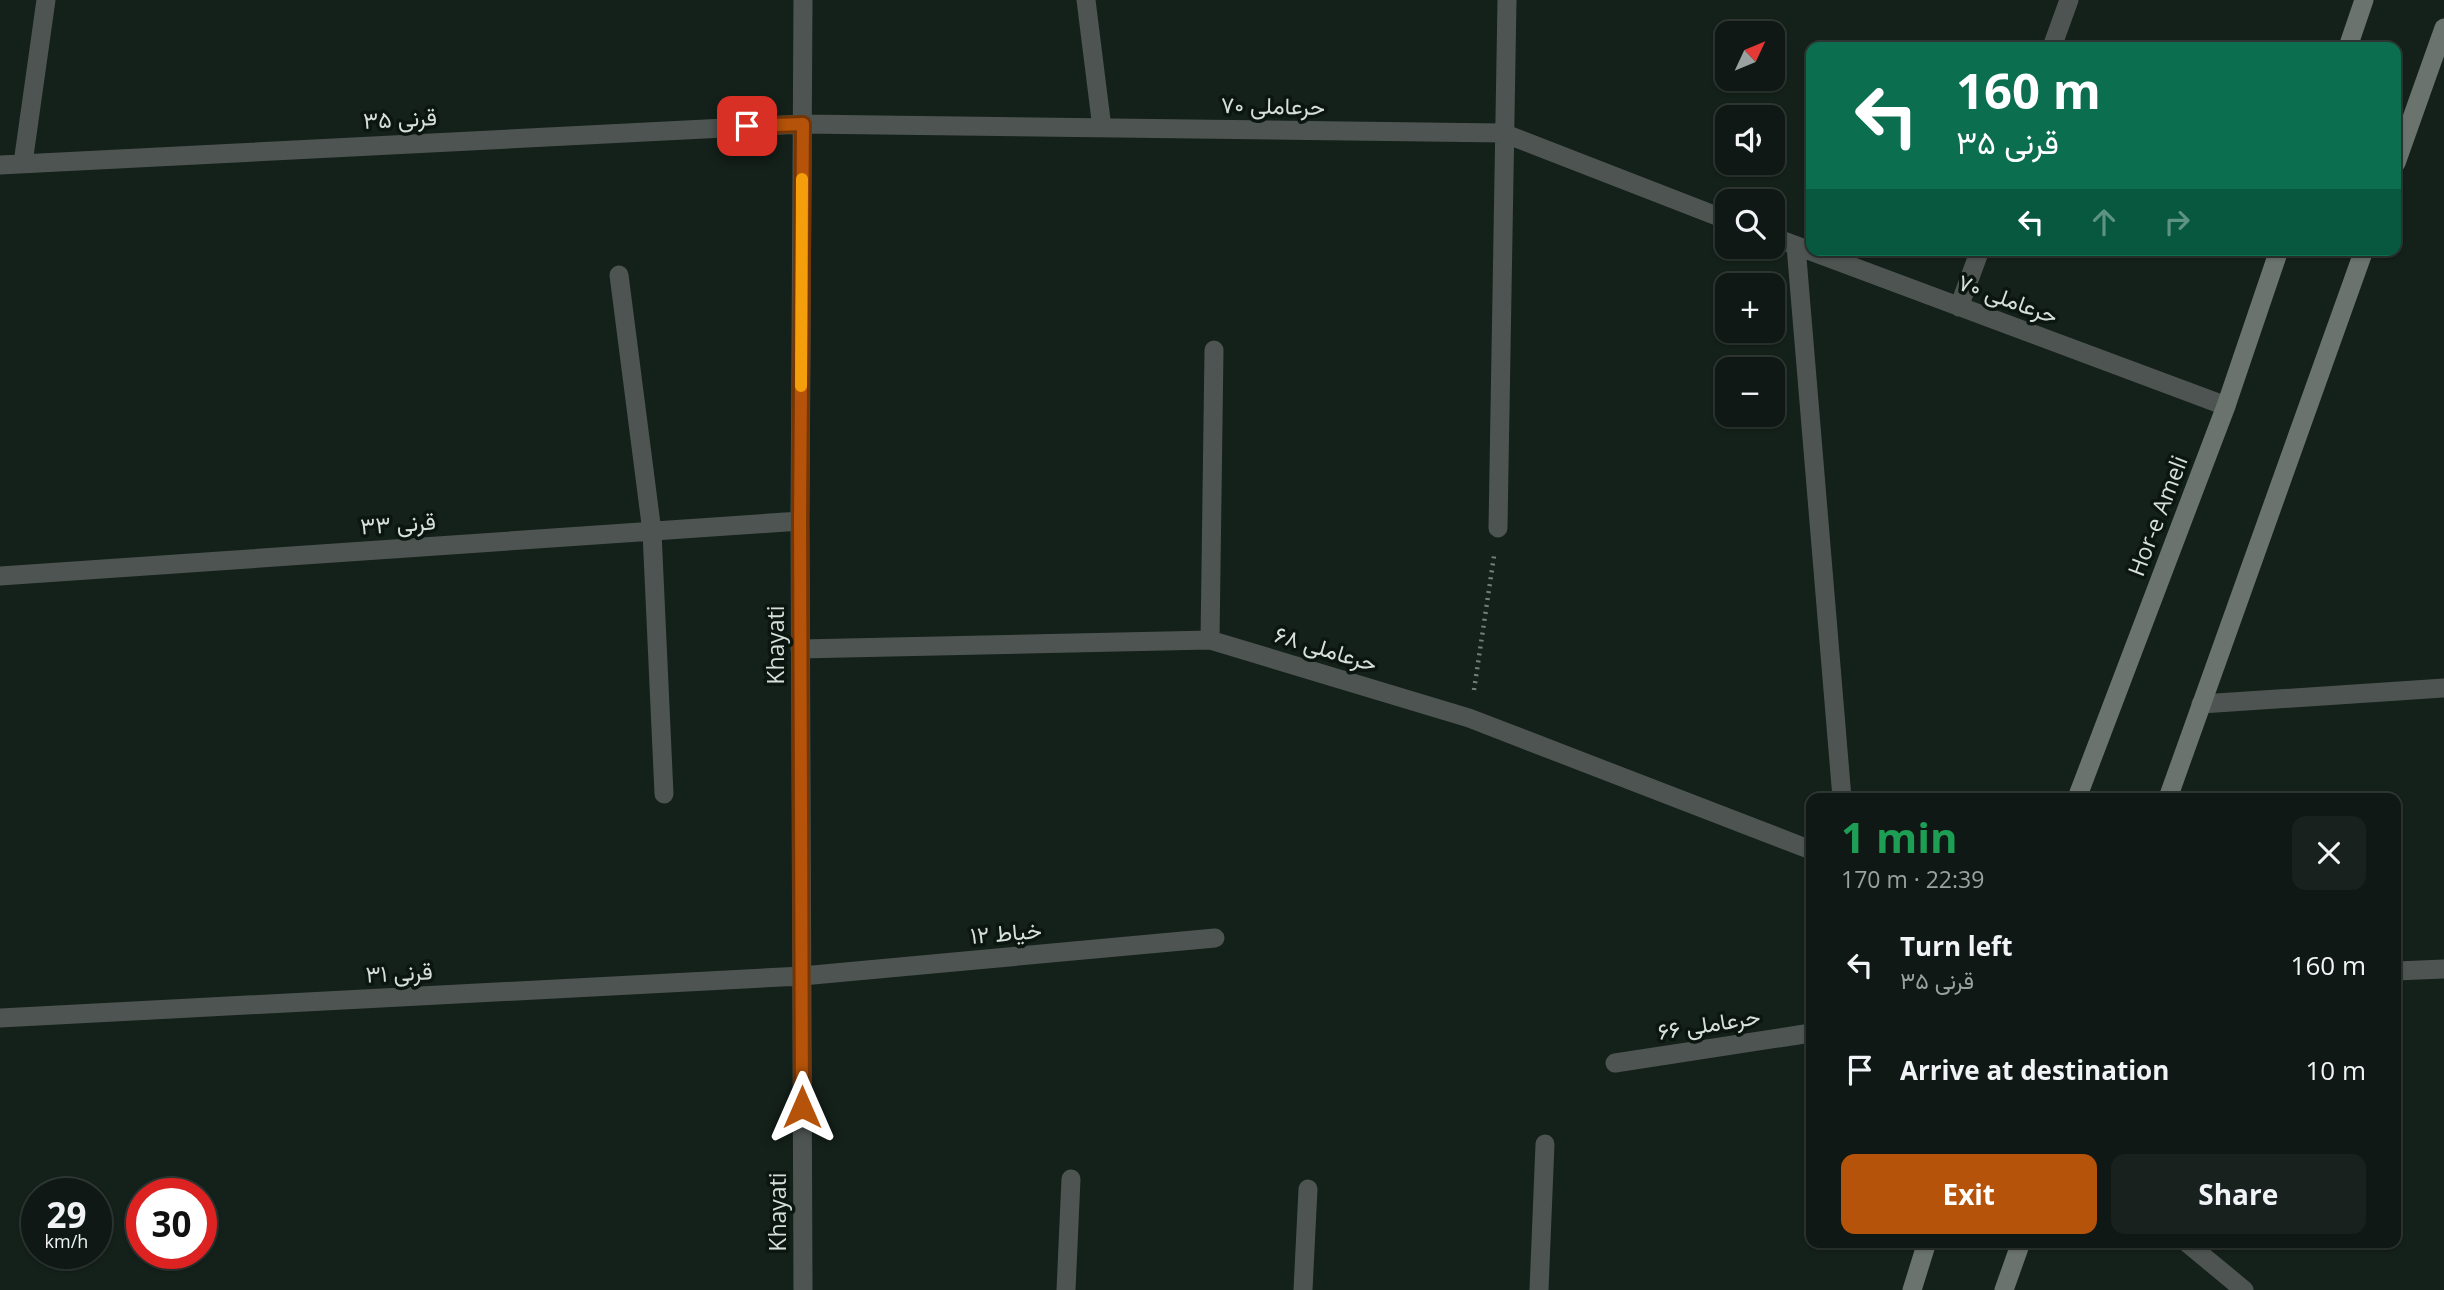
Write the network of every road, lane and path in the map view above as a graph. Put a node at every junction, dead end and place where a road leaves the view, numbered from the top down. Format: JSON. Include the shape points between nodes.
{"nodes":[{"id":1,"x":46,"y":0,"type":"edge"},
{"id":2,"x":803,"y":0,"type":"edge"},
{"id":3,"x":1086,"y":0,"type":"edge"},
{"id":4,"x":1507,"y":0,"type":"edge"},
{"id":5,"x":2069,"y":0,"type":"edge"},
{"id":6,"x":2364,"y":0,"type":"edge"},
{"id":7,"x":2444,"y":28,"type":"edge"},
{"id":8,"x":2054,"y":42,"type":"edge"},
{"id":9,"x":2350,"y":42,"type":"edge"},
{"id":10,"x":803,"y":124,"type":"junction"},
{"id":11,"x":1102,"y":128,"type":"junction"},
{"id":12,"x":1503,"y":133,"type":"junction"},
{"id":13,"x":2401,"y":149,"type":"edge"},
{"id":14,"x":23,"y":163,"type":"junction"},
{"id":15,"x":0,"y":165,"type":"edge"},
{"id":16,"x":1715,"y":215,"type":"edge"},
{"id":17,"x":1785,"y":242,"type":"edge"},
{"id":18,"x":1796,"y":246,"type":"junction"},
{"id":19,"x":1806,"y":250,"type":"edge"},
{"id":20,"x":1823,"y":256,"type":"edge"},
{"id":21,"x":1978,"y":256,"type":"edge"},
{"id":22,"x":2277,"y":256,"type":"edge"},
{"id":23,"x":2362,"y":256,"type":"edge"},
{"id":24,"x":619,"y":275,"type":"dead end"},
{"id":25,"x":1959,"y":307,"type":"junction"},
{"id":26,"x":1214,"y":350,"type":"dead end"},
{"id":27,"x":2226,"y":406,"type":"junction"},
{"id":28,"x":800,"y":521,"type":"junction"},
{"id":29,"x":1498,"y":528,"type":"joint"},
{"id":30,"x":652,"y":532,"type":"junction"},
{"id":31,"x":0,"y":576,"type":"edge"},
{"id":32,"x":1210,"y":640,"type":"junction"},
{"id":33,"x":800,"y":649,"type":"junction"},
{"id":34,"x":2444,"y":688,"type":"edge"},
{"id":35,"x":2201,"y":705,"type":"junction"},
{"id":36,"x":1469,"y":718,"type":"junction"},
{"id":37,"x":1842,"y":793,"type":"edge"},
{"id":38,"x":2079,"y":793,"type":"edge"},
{"id":39,"x":2170,"y":793,"type":"edge"},
{"id":40,"x":664,"y":794,"type":"dead end"},
{"id":41,"x":1806,"y":848,"type":"edge"},
{"id":42,"x":1215,"y":938,"type":"dead end"},
{"id":43,"x":2444,"y":969,"type":"edge"},
{"id":44,"x":2401,"y":971,"type":"edge"},
{"id":45,"x":802,"y":976,"type":"junction"},
{"id":46,"x":0,"y":1018,"type":"edge"},
{"id":47,"x":1806,"y":1034,"type":"edge"},
{"id":48,"x":1615,"y":1063,"type":"dead end"},
{"id":49,"x":1545,"y":1144,"type":"dead end"},
{"id":50,"x":1071,"y":1179,"type":"dead end"},
{"id":51,"x":1308,"y":1189,"type":"dead end"},
{"id":52,"x":1925,"y":1248,"type":"edge"},
{"id":53,"x":2019,"y":1248,"type":"edge"},
{"id":54,"x":2193,"y":1248,"type":"edge"},
{"id":55,"x":803,"y":1290,"type":"edge"},
{"id":56,"x":1066,"y":1290,"type":"edge"},
{"id":57,"x":1303,"y":1290,"type":"edge"},
{"id":58,"x":1539,"y":1290,"type":"edge"},
{"id":59,"x":1912,"y":1290,"type":"edge"},
{"id":60,"x":2004,"y":1290,"type":"edge"},
{"id":61,"x":2244,"y":1290,"type":"edge"}],
"edges":[{"from":1,"to":14,"type":"street"},
{"from":2,"to":10,"type":"street","name":"Khayati"},
{"from":3,"to":11,"type":"street"},
{"from":4,"to":12,"type":"street"},
{"from":5,"to":8,"type":"street"},
{"from":6,"to":9,"type":"main road"},
{"from":7,"to":13,"type":"main road"},
{"from":10,"to":11,"type":"street","name":"حرعاملی ۷۰"},
{"from":10,"to":14,"type":"street","name":"قرنی ۳۵"},
{"from":10,"to":28,"type":"street","name":"Khayati"},
{"from":11,"to":12,"type":"street","name":"حرعاملی ۷۰"},
{"from":12,"to":16,"type":"street","name":"حرعاملی ۷۰"},
{"from":12,"to":29,"type":"street"},
{"from":14,"to":15,"type":"street","name":"قرنی ۳۵"},
{"from":17,"to":18,"type":"street","name":"حرعاملی ۷۰"},
{"from":18,"to":19,"type":"street","name":"حرعاملی ۷۰"},
{"from":18,"to":37,"type":"street"},
{"from":20,"to":25,"type":"street","name":"حرعاملی ۷۰"},
{"from":21,"to":25,"type":"street"},
{"from":22,"to":27,"type":"main road","name":"Hor-e Ameli"},
{"from":23,"to":35,"type":"main road"},
{"from":24,"to":30,"type":"street"},
{"from":25,"to":27,"type":"street","name":"حرعاملی ۷۰"},
{"from":26,"to":32,"type":"street"},
{"from":27,"to":38,"type":"main road","name":"Hor-e Ameli"},
{"from":28,"to":30,"type":"street","name":"قرنی ۳۳"},
{"from":28,"to":33,"type":"street","name":"Khayati"},
{"from":29,"to":36,"type":"path"},
{"from":30,"to":31,"type":"street","name":"قرنی ۳۳"},
{"from":30,"to":40,"type":"street"},
{"from":32,"to":33,"type":"street","name":"حرعاملی ۶۸"},
{"from":32,"to":36,"type":"street","name":"حرعاملی ۶۸"},
{"from":33,"to":45,"type":"street","name":"Khayati"},
{"from":34,"to":35,"type":"street"},
{"from":35,"to":39,"type":"main road"},
{"from":36,"to":41,"type":"street","name":"حرعاملی ۶۸"},
{"from":42,"to":45,"type":"street","name":"خیاط ۱۲"},
{"from":43,"to":44,"type":"street"},
{"from":45,"to":46,"type":"street","name":"قرنی ۳۱"},
{"from":45,"to":55,"type":"street","name":"Khayati"},
{"from":47,"to":48,"type":"street","name":"حرعاملی ۶۶"},
{"from":49,"to":58,"type":"street"},
{"from":50,"to":56,"type":"street"},
{"from":51,"to":57,"type":"street"},
{"from":52,"to":59,"type":"main road"},
{"from":53,"to":60,"type":"main road"},
{"from":54,"to":61,"type":"street"}]}
